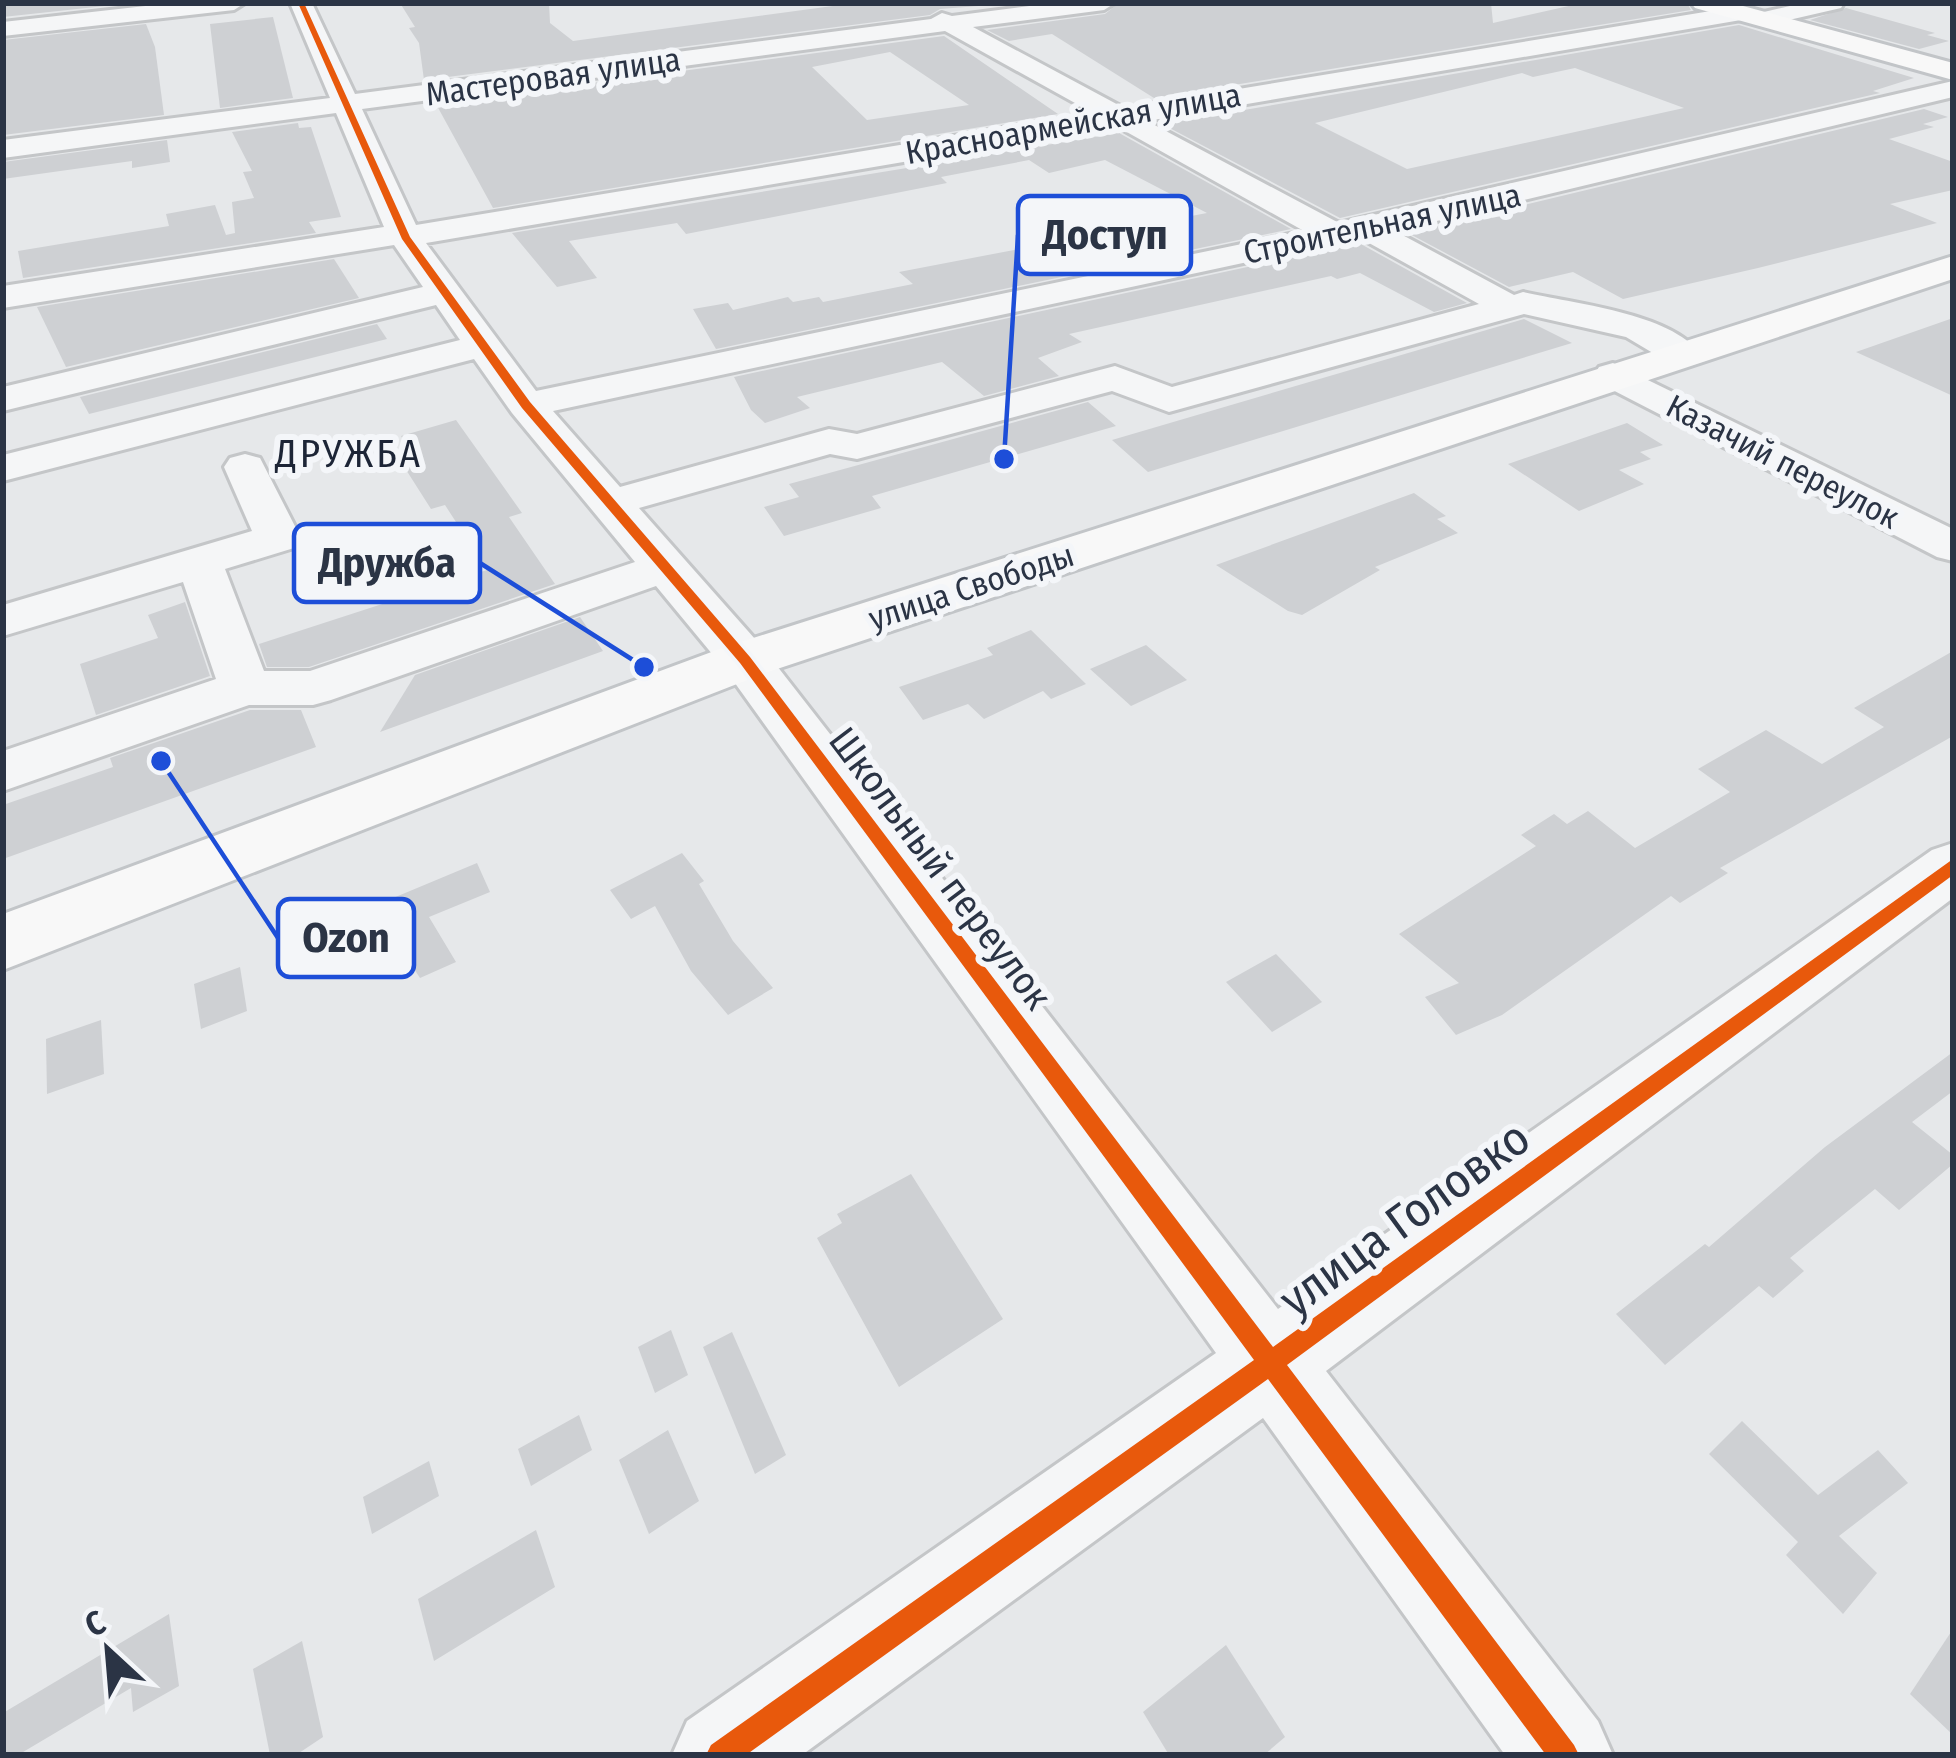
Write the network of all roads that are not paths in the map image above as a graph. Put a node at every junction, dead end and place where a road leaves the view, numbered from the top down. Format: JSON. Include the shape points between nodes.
{"nodes":[{"id":1,"x":234,"y":3,"type":"edge"},
{"id":2,"x":301,"y":3,"type":"edge"},
{"id":3,"x":910,"y":3,"type":"edge"},
{"id":4,"x":1103,"y":3,"type":"edge"},
{"id":5,"x":1704,"y":3,"type":"edge"},
{"id":6,"x":1833,"y":3,"type":"edge"},
{"id":7,"x":1752,"y":16,"type":"junction"},
{"id":8,"x":950,"y":24,"type":"junction"},
{"id":9,"x":3,"y":29,"type":"edge"},
{"id":10,"x":1953,"y":71,"type":"edge"},
{"id":11,"x":1953,"y":89,"type":"edge"},
{"id":12,"x":344,"y":104,"type":"junction"},
{"id":13,"x":1117,"y":115,"type":"junction"},
{"id":14,"x":3,"y":149,"type":"edge"},
{"id":15,"x":1348,"y":230,"type":"junction"},
{"id":16,"x":404,"y":236,"type":"junction"},
{"id":17,"x":1953,"y":267,"type":"edge"},
{"id":18,"x":445,"y":292,"type":"junction"},
{"id":19,"x":3,"y":297,"type":"edge"},
{"id":20,"x":1510,"y":307,"type":"junction"},
{"id":21,"x":483,"y":345,"type":"junction"},
{"id":22,"x":1681,"y":354,"type":"junction"},
{"id":23,"x":1613,"y":376,"type":"junction"},
{"id":24,"x":3,"y":399,"type":"edge"},
{"id":25,"x":526,"y":405,"type":"junction"},
{"id":26,"x":244,"y":467,"type":"dead end"},
{"id":27,"x":3,"y":469,"type":"edge"},
{"id":28,"x":610,"y":503,"type":"junction"},
{"id":29,"x":1953,"y":548,"type":"edge"},
{"id":30,"x":199,"y":562,"type":"junction"},
{"id":31,"x":664,"y":566,"type":"junction"},
{"id":32,"x":3,"y":622,"type":"edge"},
{"id":33,"x":745,"y":660,"type":"junction"},
{"id":34,"x":245,"y":688,"type":"junction"},
{"id":35,"x":3,"y":771,"type":"edge"},
{"id":36,"x":1953,"y":866,"type":"edge"},
{"id":37,"x":3,"y":943,"type":"edge"},
{"id":38,"x":1269,"y":1364,"type":"junction"},
{"id":39,"x":722,"y":1755,"type":"edge"},
{"id":40,"x":1564,"y":1755,"type":"edge"}],
"edges":[{"from":1,"to":9,"type":"street"},
{"from":2,"to":12,"type":"street","name":"Школьный переулок"},
{"from":3,"to":8,"type":"street"},
{"from":4,"to":8,"type":"street","name":"Мастеровая улица"},
{"from":5,"to":7,"type":"main road"},
{"from":6,"to":7,"type":"street","name":"Красноармейская улица"},
{"from":7,"to":10,"type":"main road"},
{"from":7,"to":13,"type":"street","name":"Красноармейская улица"},
{"from":8,"to":12,"type":"street","name":"Мастеровая улица"},
{"from":8,"to":13,"type":"street"},
{"from":11,"to":15,"type":"street","name":"Строительная улица"},
{"from":12,"to":14,"type":"street","name":"Мастеровая улица"},
{"from":12,"to":16,"type":"street","name":"Школьный переулок"},
{"from":13,"to":15,"type":"street"},
{"from":13,"to":16,"type":"street","name":"Красноармейская улица"},
{"from":15,"to":20,"type":"street"},
{"from":15,"to":25,"type":"street","name":"Строительная улица"},
{"from":16,"to":18,"type":"street","name":"Школьный переулок"},
{"from":16,"to":19,"type":"street","name":"Красноармейская улица"},
{"from":17,"to":22,"type":"main road","name":"улица Свободы"},
{"from":18,"to":21,"type":"street","name":"Школьный переулок"},
{"from":18,"to":24,"type":"street"},
{"from":20,"to":22,"type":"street","via":[[1562,308],[1638,328]]},
{"from":20,"to":28,"type":"street","via":[[1169,400],[1115,378],[857,448],[829,441]]},
{"from":21,"to":25,"type":"street","name":"Школьный переулок"},
{"from":21,"to":27,"type":"street"},
{"from":22,"to":23,"type":"main road","name":"улица Свободы"},
{"from":23,"to":29,"type":"street","name":"Казачий переулок"},
{"from":23,"to":33,"type":"main road","name":"улица Свободы"},
{"from":25,"to":28,"type":"street","name":"Школьный переулок"},
{"from":26,"to":30,"type":"street","via":[[278,538]]},
{"from":28,"to":31,"type":"street","name":"Школьный переулок"},
{"from":30,"to":32,"type":"street"},
{"from":30,"to":34,"type":"street"},
{"from":31,"to":33,"type":"street","name":"Школьный переулок"},
{"from":31,"to":34,"type":"street","via":[[313,688]]},
{"from":33,"to":37,"type":"main road","name":"улица Свободы"},
{"from":33,"to":38,"type":"street","name":"Школьный переулок"},
{"from":34,"to":35,"type":"street"},
{"from":36,"to":38,"type":"street","name":"улица Головко"},
{"from":38,"to":39,"type":"street","name":"улица Головко"},
{"from":38,"to":40,"type":"street","name":"Школьный переулок"}]}
